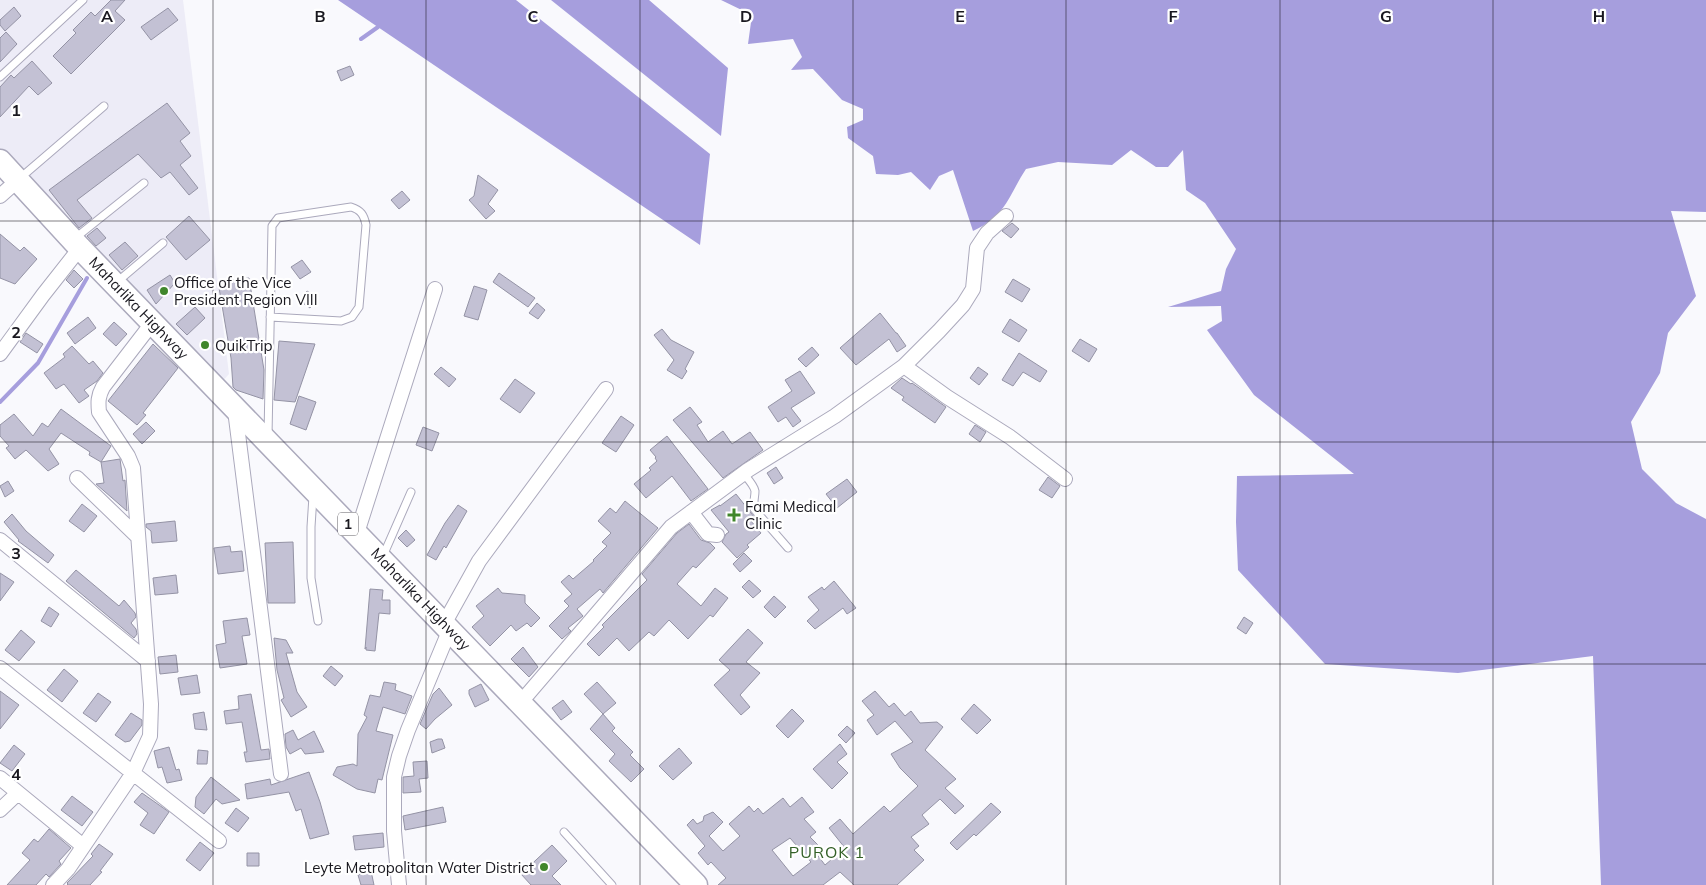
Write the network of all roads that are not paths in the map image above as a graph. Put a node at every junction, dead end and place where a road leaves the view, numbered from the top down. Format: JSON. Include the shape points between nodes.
{"nodes":[{"id":1,"x":83,"y":0,"type":"edge"},
{"id":2,"x":0,"y":77,"type":"edge"},
{"id":3,"x":104,"y":106,"type":"dead end"},
{"id":4,"x":0,"y":161,"type":"edge"},
{"id":5,"x":18,"y":180,"type":"junction"},
{"id":6,"x":144,"y":183,"type":"dead end"},
{"id":7,"x":0,"y":196,"type":"edge"},
{"id":8,"x":1006,"y":216,"type":"dead end"},
{"id":9,"x":163,"y":243,"type":"dead end"},
{"id":10,"x":76,"y":244,"type":"junction"},
{"id":11,"x":115,"y":284,"type":"junction"},
{"id":12,"x":435,"y":289,"type":"dead end"},
{"id":13,"x":270,"y":317,"type":"junction"},
{"id":14,"x":153,"y":322,"type":"junction"},
{"id":15,"x":0,"y":354,"type":"edge"},
{"id":16,"x":904,"y":366,"type":"junction"},
{"id":17,"x":606,"y":389,"type":"dead end"},
{"id":18,"x":234,"y":407,"type":"junction"},
{"id":19,"x":268,"y":442,"type":"junction"},
{"id":20,"x":744,"y":473,"type":"junction"},
{"id":21,"x":76,"y":478,"type":"dead end"},
{"id":22,"x":1065,"y":478,"type":"dead end"},
{"id":23,"x":314,"y":489,"type":"junction"},
{"id":24,"x":412,"y":492,"type":"dead end"},
{"id":25,"x":691,"y":512,"type":"junction"},
{"id":26,"x":356,"y":533,"type":"junction"},
{"id":27,"x":717,"y":535,"type":"dead end"},
{"id":28,"x":138,"y":538,"type":"junction"},
{"id":29,"x":0,"y":540,"type":"edge"},
{"id":30,"x":788,"y":548,"type":"dead end"},
{"id":31,"x":381,"y":558,"type":"junction"},
{"id":32,"x":318,"y":621,"type":"dead end"},
{"id":33,"x":447,"y":626,"type":"junction"},
{"id":34,"x":148,"y":660,"type":"junction"},
{"id":35,"x":0,"y":668,"type":"edge"},
{"id":36,"x":521,"y":702,"type":"junction"},
{"id":37,"x":133,"y":773,"type":"junction"},
{"id":38,"x":281,"y":774,"type":"dead end"},
{"id":39,"x":0,"y":778,"type":"edge"},
{"id":40,"x":18,"y":793,"type":"junction"},
{"id":41,"x":0,"y":810,"type":"edge"},
{"id":42,"x":564,"y":832,"type":"dead end"},
{"id":43,"x":219,"y":841,"type":"dead end"},
{"id":44,"x":83,"y":846,"type":"junction"},
{"id":45,"x":56,"y":884,"type":"edge"},
{"id":46,"x":399,"y":885,"type":"edge"},
{"id":47,"x":612,"y":885,"type":"edge"},
{"id":48,"x":696,"y":885,"type":"edge"}],
"edges":[{"from":1,"to":2,"type":"lane"},
{"from":3,"to":5,"type":"lane"},
{"from":4,"to":5,"type":"main road","name":"Maharlika Highway","number":"1"},
{"from":5,"to":7,"type":"street"},
{"from":5,"to":10,"type":"main road","name":"Maharlika Highway","number":"1"},
{"from":6,"to":10,"type":"lane"},
{"from":8,"to":16,"type":"street","via":[[987,233],[977,248],[973,289],[963,305]]},
{"from":9,"to":11,"type":"lane"},
{"from":10,"to":11,"type":"main road","name":"Maharlika Highway","number":"1"},
{"from":10,"to":15,"type":"street"},
{"from":11,"to":14,"type":"main road","name":"Maharlika Highway","number":"1"},
{"from":12,"to":26,"type":"street"},
{"from":13,"to":13,"type":"lane","via":[[272,226],[278,218],[351,207],[363,213],[366,225],[359,307],[352,317],[341,321]]},
{"from":13,"to":19,"type":"lane"},
{"from":14,"to":18,"type":"main road","name":"Maharlika Highway","number":"1"},
{"from":14,"to":28,"type":"street","via":[[103,387],[98,403],[99,412],[132,464]]},
{"from":16,"to":20,"type":"street","via":[[835,416]]},
{"from":16,"to":22,"type":"street"},
{"from":17,"to":33,"type":"street","via":[[479,561]]},
{"from":18,"to":19,"type":"main road","name":"Maharlika Highway","number":"1"},
{"from":18,"to":38,"type":"street"},
{"from":19,"to":23,"type":"main road","name":"Maharlika Highway","number":"1"},
{"from":20,"to":25,"type":"street"},
{"from":20,"to":30,"type":"lane","via":[[755,492],[754,509]]},
{"from":21,"to":28,"type":"street"},
{"from":23,"to":26,"type":"main road","name":"Maharlika Highway","number":"1"},
{"from":23,"to":32,"type":"lane","via":[[312,578]]},
{"from":24,"to":31,"type":"lane"},
{"from":25,"to":27,"type":"street","via":[[708,534]]},
{"from":25,"to":36,"type":"street","via":[[671,527]]},
{"from":26,"to":31,"type":"main road","name":"Maharlika Highway","number":"1"},
{"from":28,"to":34,"type":"street"},
{"from":29,"to":34,"type":"street"},
{"from":31,"to":33,"type":"main road","name":"Maharlika Highway","number":"1"},
{"from":33,"to":36,"type":"main road","name":"Maharlika Highway","number":"1"},
{"from":33,"to":46,"type":"street","via":[[394,777]]},
{"from":34,"to":37,"type":"street","via":[[150,736]]},
{"from":35,"to":37,"type":"street"},
{"from":36,"to":48,"type":"main road","name":"Maharlika Highway","number":"1"},
{"from":37,"to":43,"type":"street"},
{"from":37,"to":44,"type":"street"},
{"from":39,"to":40,"type":"street"},
{"from":40,"to":41,"type":"street"},
{"from":40,"to":44,"type":"street"},
{"from":42,"to":47,"type":"lane"},
{"from":44,"to":45,"type":"street"}]}
